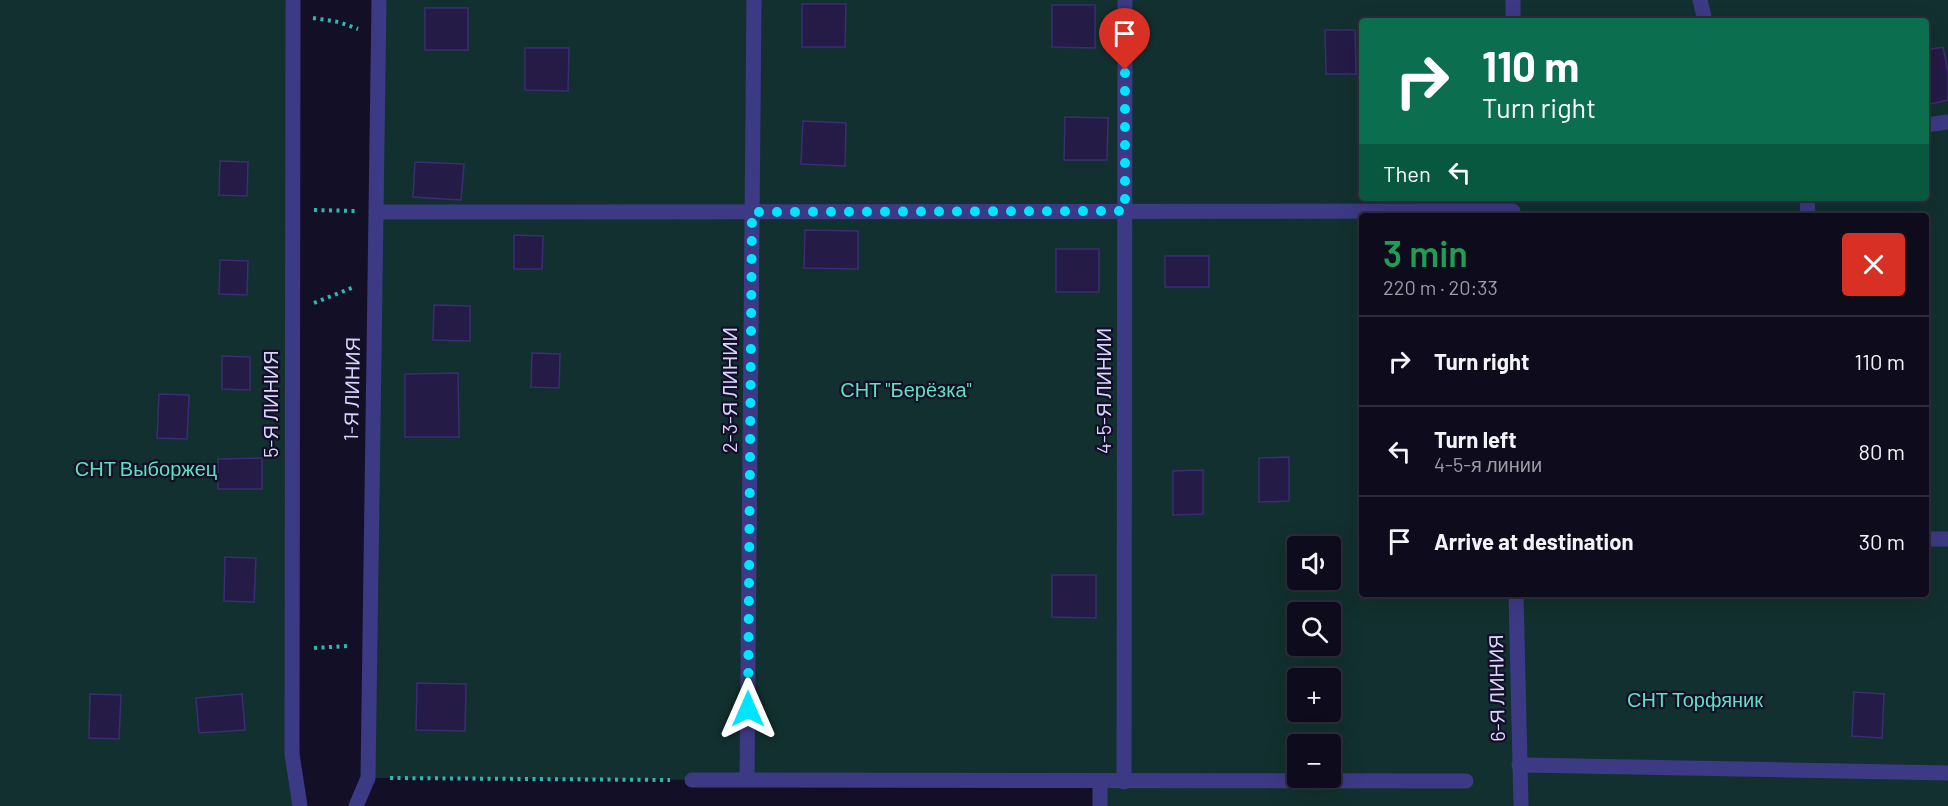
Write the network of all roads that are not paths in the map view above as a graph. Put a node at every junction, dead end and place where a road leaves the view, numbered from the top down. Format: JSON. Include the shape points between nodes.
{"nodes":[{"id":1,"x":379,"y":0,"type":"edge"},
{"id":2,"x":754,"y":0,"type":"edge"},
{"id":3,"x":1125,"y":0,"type":"edge"},
{"id":4,"x":1513,"y":0,"type":"edge"},
{"id":5,"x":1700,"y":0,"type":"edge"},
{"id":6,"x":293,"y":8,"type":"edge"},
{"id":7,"x":1513,"y":18,"type":"edge"},
{"id":8,"x":1704,"y":18,"type":"edge"},
{"id":9,"x":1948,"y":122,"type":"edge"},
{"id":10,"x":1929,"y":125,"type":"edge"},
{"id":11,"x":1513,"y":208,"type":"edge"},
{"id":12,"x":1125,"y":211,"type":"junction"},
{"id":13,"x":376,"y":212,"type":"junction"},
{"id":14,"x":752,"y":212,"type":"junction"},
{"id":15,"x":1929,"y":538,"type":"edge"},
{"id":16,"x":1948,"y":539,"type":"edge"},
{"id":17,"x":1516,"y":597,"type":"edge"},
{"id":18,"x":1519,"y":773,"type":"junction"},
{"id":19,"x":1948,"y":773,"type":"edge"},
{"id":20,"x":692,"y":780,"type":"road end"},
{"id":21,"x":747,"y":780,"type":"junction"},
{"id":22,"x":1466,"y":781,"type":"dead end"},
{"id":23,"x":1100,"y":782,"type":"junction"},
{"id":24,"x":1125,"y":782,"type":"junction"},
{"id":25,"x":300,"y":806,"type":"edge"},
{"id":26,"x":356,"y":806,"type":"edge"},
{"id":27,"x":1100,"y":806,"type":"edge"},
{"id":28,"x":1521,"y":806,"type":"edge"}],
"edges":[{"from":1,"to":13,"type":"street","name":"1-Я ЛИНИЯ"},
{"from":2,"to":14,"type":"street","name":"2-3-Я ЛИНИИ"},
{"from":3,"to":12,"type":"street","name":"4-5-Я ЛИНИИ"},
{"from":4,"to":7,"type":"street"},
{"from":5,"to":8,"type":"street"},
{"from":6,"to":25,"type":"street","name":"5-Я ЛИНИЯ","via":[[292,754]]},
{"from":9,"to":10,"type":"street"},
{"from":11,"to":12,"type":"street"},
{"from":12,"to":14,"type":"street"},
{"from":12,"to":24,"type":"street","name":"4-5-Я ЛИНИИ"},
{"from":13,"to":14,"type":"street"},
{"from":13,"to":26,"type":"street","name":"1-Я ЛИНИЯ","via":[[368,778]]},
{"from":14,"to":21,"type":"street","name":"2-3-Я ЛИНИИ"},
{"from":15,"to":16,"type":"street"},
{"from":17,"to":18,"type":"street","name":"6-Я ЛИНИЯ"},
{"from":18,"to":19,"type":"street"},
{"from":18,"to":28,"type":"street","name":"6-Я ЛИНИЯ"},
{"from":20,"to":21,"type":"street"},
{"from":21,"to":23,"type":"street"},
{"from":22,"to":24,"type":"street"},
{"from":23,"to":24,"type":"street"},
{"from":23,"to":27,"type":"street"}]}
